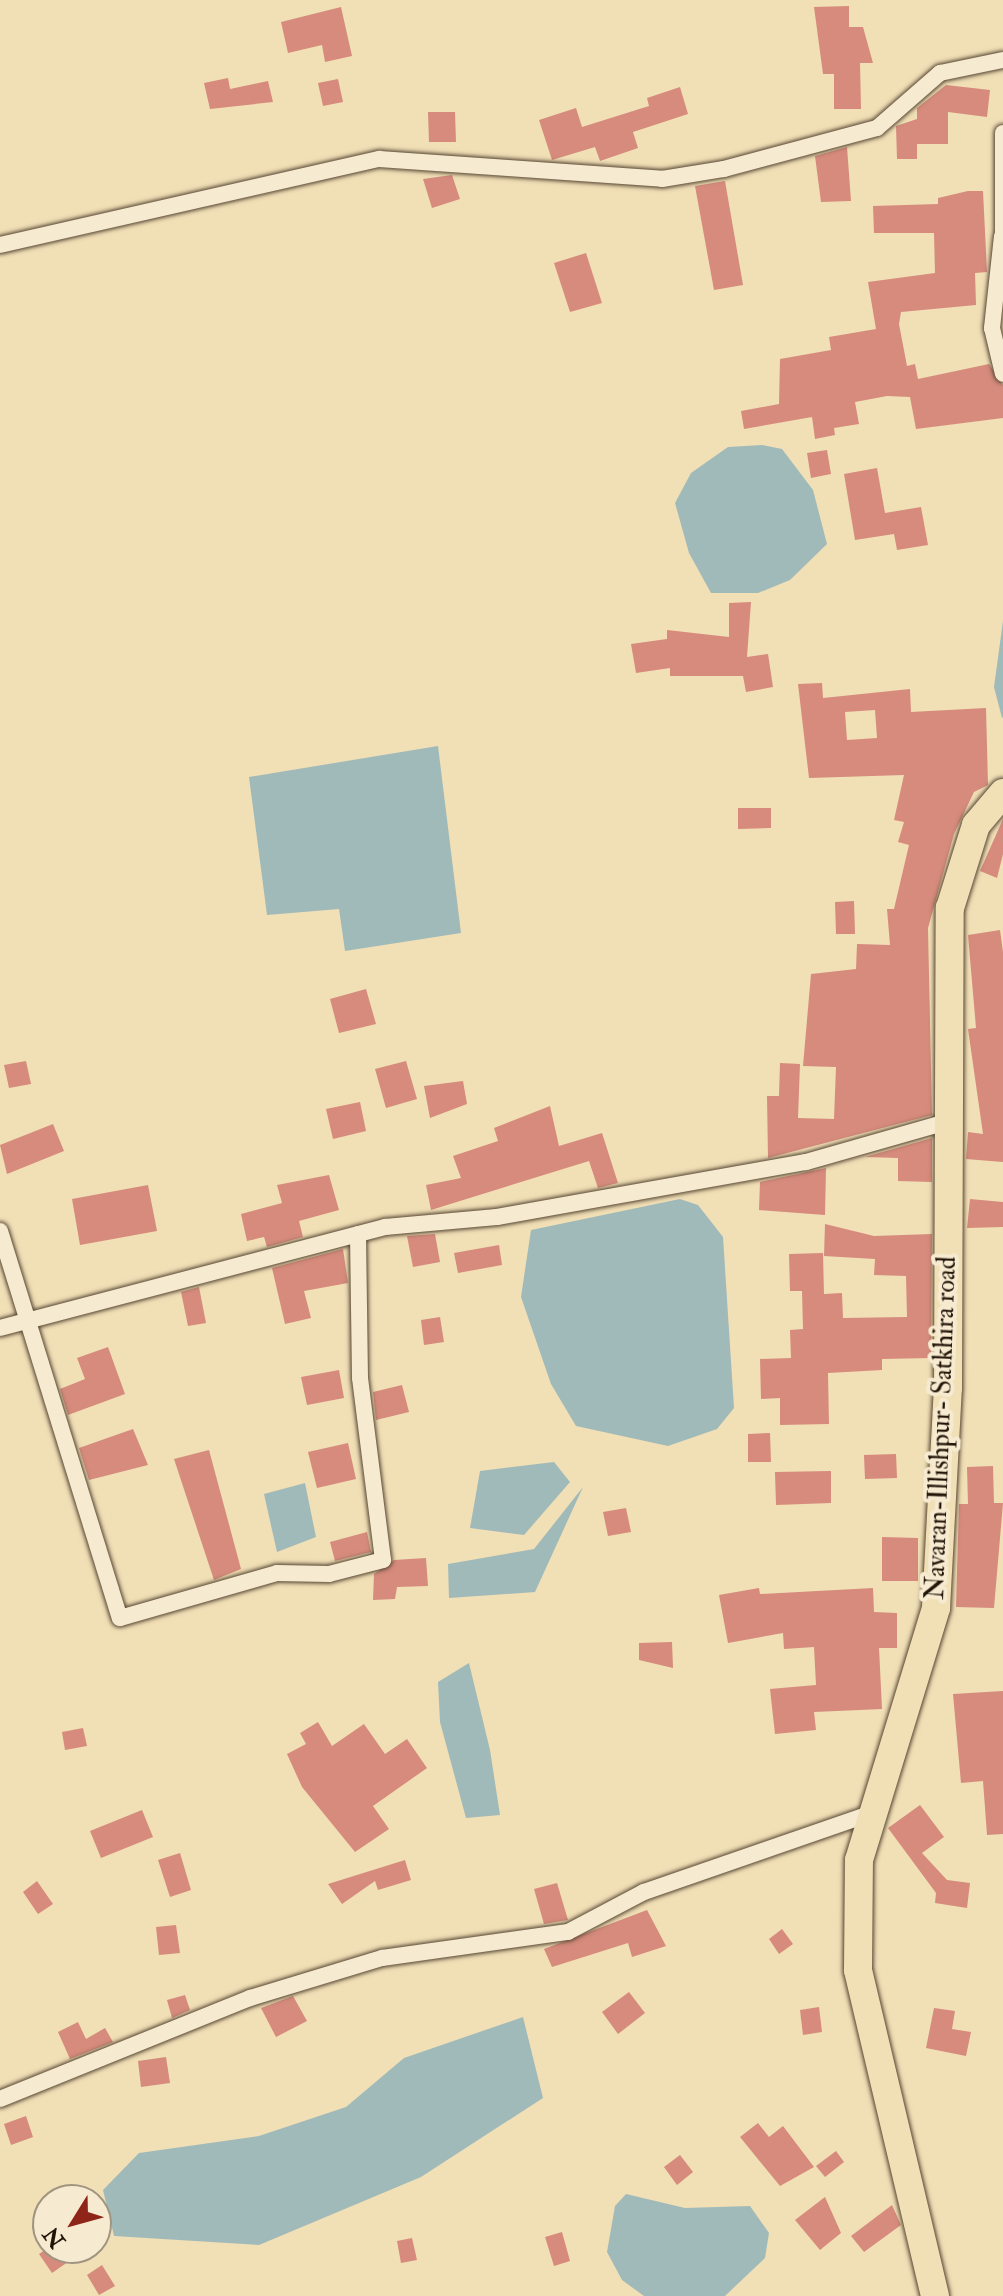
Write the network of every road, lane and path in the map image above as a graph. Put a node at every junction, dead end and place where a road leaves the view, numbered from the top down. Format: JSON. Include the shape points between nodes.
{"nodes":[{"id":1,"x":1003,"y":60,"type":"edge"},
{"id":2,"x":1003,"y":133,"type":"edge"},
{"id":3,"x":1003,"y":236,"type":"edge"},
{"id":4,"x":0,"y":245,"type":"edge"},
{"id":5,"x":1003,"y":374,"type":"edge"},
{"id":6,"x":1003,"y":793,"type":"edge"},
{"id":7,"x":950,"y":1121,"type":"junction"},
{"id":8,"x":0,"y":1231,"type":"edge"},
{"id":9,"x":358,"y":1234,"type":"junction"},
{"id":10,"x":27,"y":1321,"type":"junction"},
{"id":11,"x":0,"y":1328,"type":"edge"},
{"id":12,"x":872,"y":1813,"type":"junction"},
{"id":13,"x":0,"y":2099,"type":"edge"},
{"id":14,"x":935,"y":2296,"type":"edge"}],
"edges":[{"from":1,"to":4,"type":"street","via":[[940,73],[877,128],[724,169],[662,179],[379,159]]},
{"from":2,"to":3,"type":"street"},
{"from":3,"to":5,"type":"street","via":[[992,328]]},
{"from":6,"to":7,"type":"highway","name":"Navaran-Illishpur- Satkhira road","via":[[976,825],[950,908]]},
{"from":7,"to":9,"type":"street","via":[[806,1162],[497,1217]]},
{"from":7,"to":12,"type":"highway","name":"Navaran-Illishpur- Satkhira road","via":[[936,1608]]},
{"from":8,"to":10,"type":"street"},
{"from":9,"to":10,"type":"street"},
{"from":9,"to":10,"type":"street","via":[[360,1378],[383,1560],[329,1574],[277,1573],[120,1618]]},
{"from":10,"to":11,"type":"street"},
{"from":12,"to":13,"type":"street","via":[[644,1892],[568,1932],[382,1958],[250,1998]]},
{"from":12,"to":14,"type":"highway","name":"Navaran-Illishpur- Satkhira road","via":[[859,1860],[858,1970]]}]}
